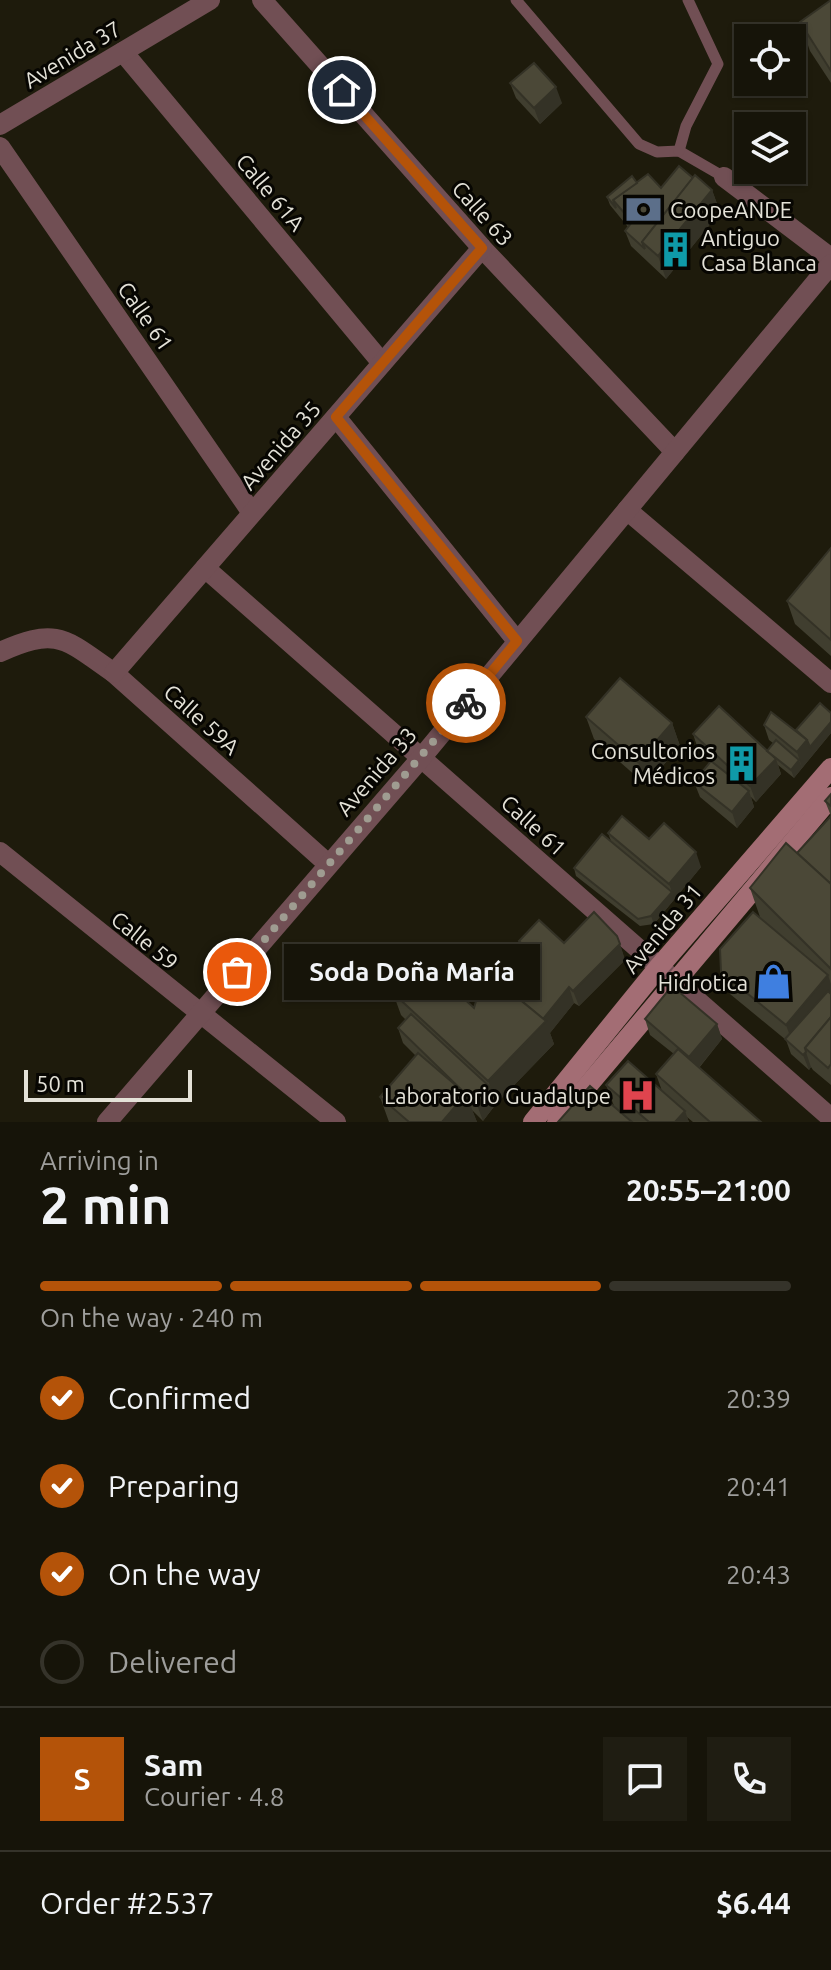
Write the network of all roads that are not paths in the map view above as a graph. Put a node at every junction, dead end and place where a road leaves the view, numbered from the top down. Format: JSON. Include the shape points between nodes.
{"nodes":[{"id":1,"x":210,"y":0,"type":"edge"},
{"id":2,"x":262,"y":0,"type":"edge"},
{"id":3,"x":516,"y":0,"type":"edge"},
{"id":4,"x":688,"y":0,"type":"edge"},
{"id":5,"x":123,"y":52,"type":"junction"},
{"id":6,"x":0,"y":125,"type":"edge"},
{"id":7,"x":0,"y":147,"type":"edge"},
{"id":8,"x":679,"y":151,"type":"junction"},
{"id":9,"x":724,"y":177,"type":"joint"},
{"id":10,"x":482,"y":248,"type":"junction"},
{"id":11,"x":831,"y":261,"type":"edge"},
{"id":12,"x":382,"y":363,"type":"junction"},
{"id":13,"x":336,"y":417,"type":"junction"},
{"id":14,"x":675,"y":452,"type":"junction"},
{"id":15,"x":627,"y":510,"type":"junction"},
{"id":16,"x":252,"y":513,"type":"junction"},
{"id":17,"x":205,"y":568,"type":"junction"},
{"id":18,"x":517,"y":641,"type":"junction"},
{"id":19,"x":0,"y":652,"type":"edge"},
{"id":20,"x":114,"y":673,"type":"junction"},
{"id":21,"x":831,"y":683,"type":"edge"},
{"id":22,"x":422,"y":757,"type":"junction"},
{"id":23,"x":831,"y":768,"type":"edge"},
{"id":24,"x":831,"y":797,"type":"edge"},
{"id":25,"x":0,"y":852,"type":"edge"},
{"id":26,"x":328,"y":864,"type":"junction"},
{"id":27,"x":658,"y":968,"type":"junction"},
{"id":28,"x":675,"y":983,"type":"junction"},
{"id":29,"x":200,"y":1016,"type":"junction"},
{"id":30,"x":831,"y":1118,"type":"edge"},
{"id":31,"x":107,"y":1122,"type":"edge"},
{"id":32,"x":336,"y":1122,"type":"edge"},
{"id":33,"x":533,"y":1122,"type":"edge"},
{"id":34,"x":557,"y":1122,"type":"edge"}],
"edges":[{"from":1,"to":5,"type":"street","name":"Avenida 37"},
{"from":2,"to":10,"type":"street","name":"Calle 63"},
{"from":3,"to":8,"type":"lane","via":[[631,136],[657,152]]},
{"from":4,"to":8,"type":"lane","via":[[718,64]]},
{"from":5,"to":6,"type":"street","name":"Avenida 37"},
{"from":5,"to":12,"type":"street","name":"Calle 61A"},
{"from":7,"to":16,"type":"street","name":"Calle 61"},
{"from":8,"to":9,"type":"lane"},
{"from":9,"to":11,"type":"street"},
{"from":10,"to":12,"type":"street","name":"Avenida 35"},
{"from":10,"to":14,"type":"street","name":"Calle 63"},
{"from":11,"to":14,"type":"street","name":"Avenida 33"},
{"from":12,"to":13,"type":"street","name":"Avenida 35"},
{"from":13,"to":16,"type":"street","name":"Avenida 35"},
{"from":13,"to":18,"type":"street"},
{"from":14,"to":15,"type":"street","name":"Avenida 33"},
{"from":15,"to":18,"type":"street","name":"Avenida 33"},
{"from":15,"to":21,"type":"street"},
{"from":16,"to":17,"type":"street","name":"Avenida 35"},
{"from":17,"to":20,"type":"street","name":"Avenida 35"},
{"from":17,"to":22,"type":"street","name":"Calle 61"},
{"from":18,"to":22,"type":"street","name":"Avenida 33"},
{"from":19,"to":20,"type":"street","name":"Calle 59A","via":[[31,638],[64,639]]},
{"from":20,"to":26,"type":"street","name":"Calle 59A"},
{"from":22,"to":26,"type":"street","name":"Avenida 33"},
{"from":22,"to":27,"type":"street","name":"Calle 61"},
{"from":23,"to":27,"type":"main road","name":"Avenida 31"},
{"from":24,"to":28,"type":"main road","name":"Avenida 31"},
{"from":25,"to":29,"type":"street","name":"Calle 59"},
{"from":26,"to":29,"type":"street","name":"Avenida 33"},
{"from":27,"to":28,"type":"street","name":"Calle 61"},
{"from":27,"to":33,"type":"main road","name":"Avenida 31"},
{"from":28,"to":30,"type":"street","name":"Calle 61"},
{"from":28,"to":34,"type":"main road","name":"Avenida 31"},
{"from":29,"to":31,"type":"street","name":"Avenida 33"},
{"from":29,"to":32,"type":"street","name":"Calle 59"}]}
